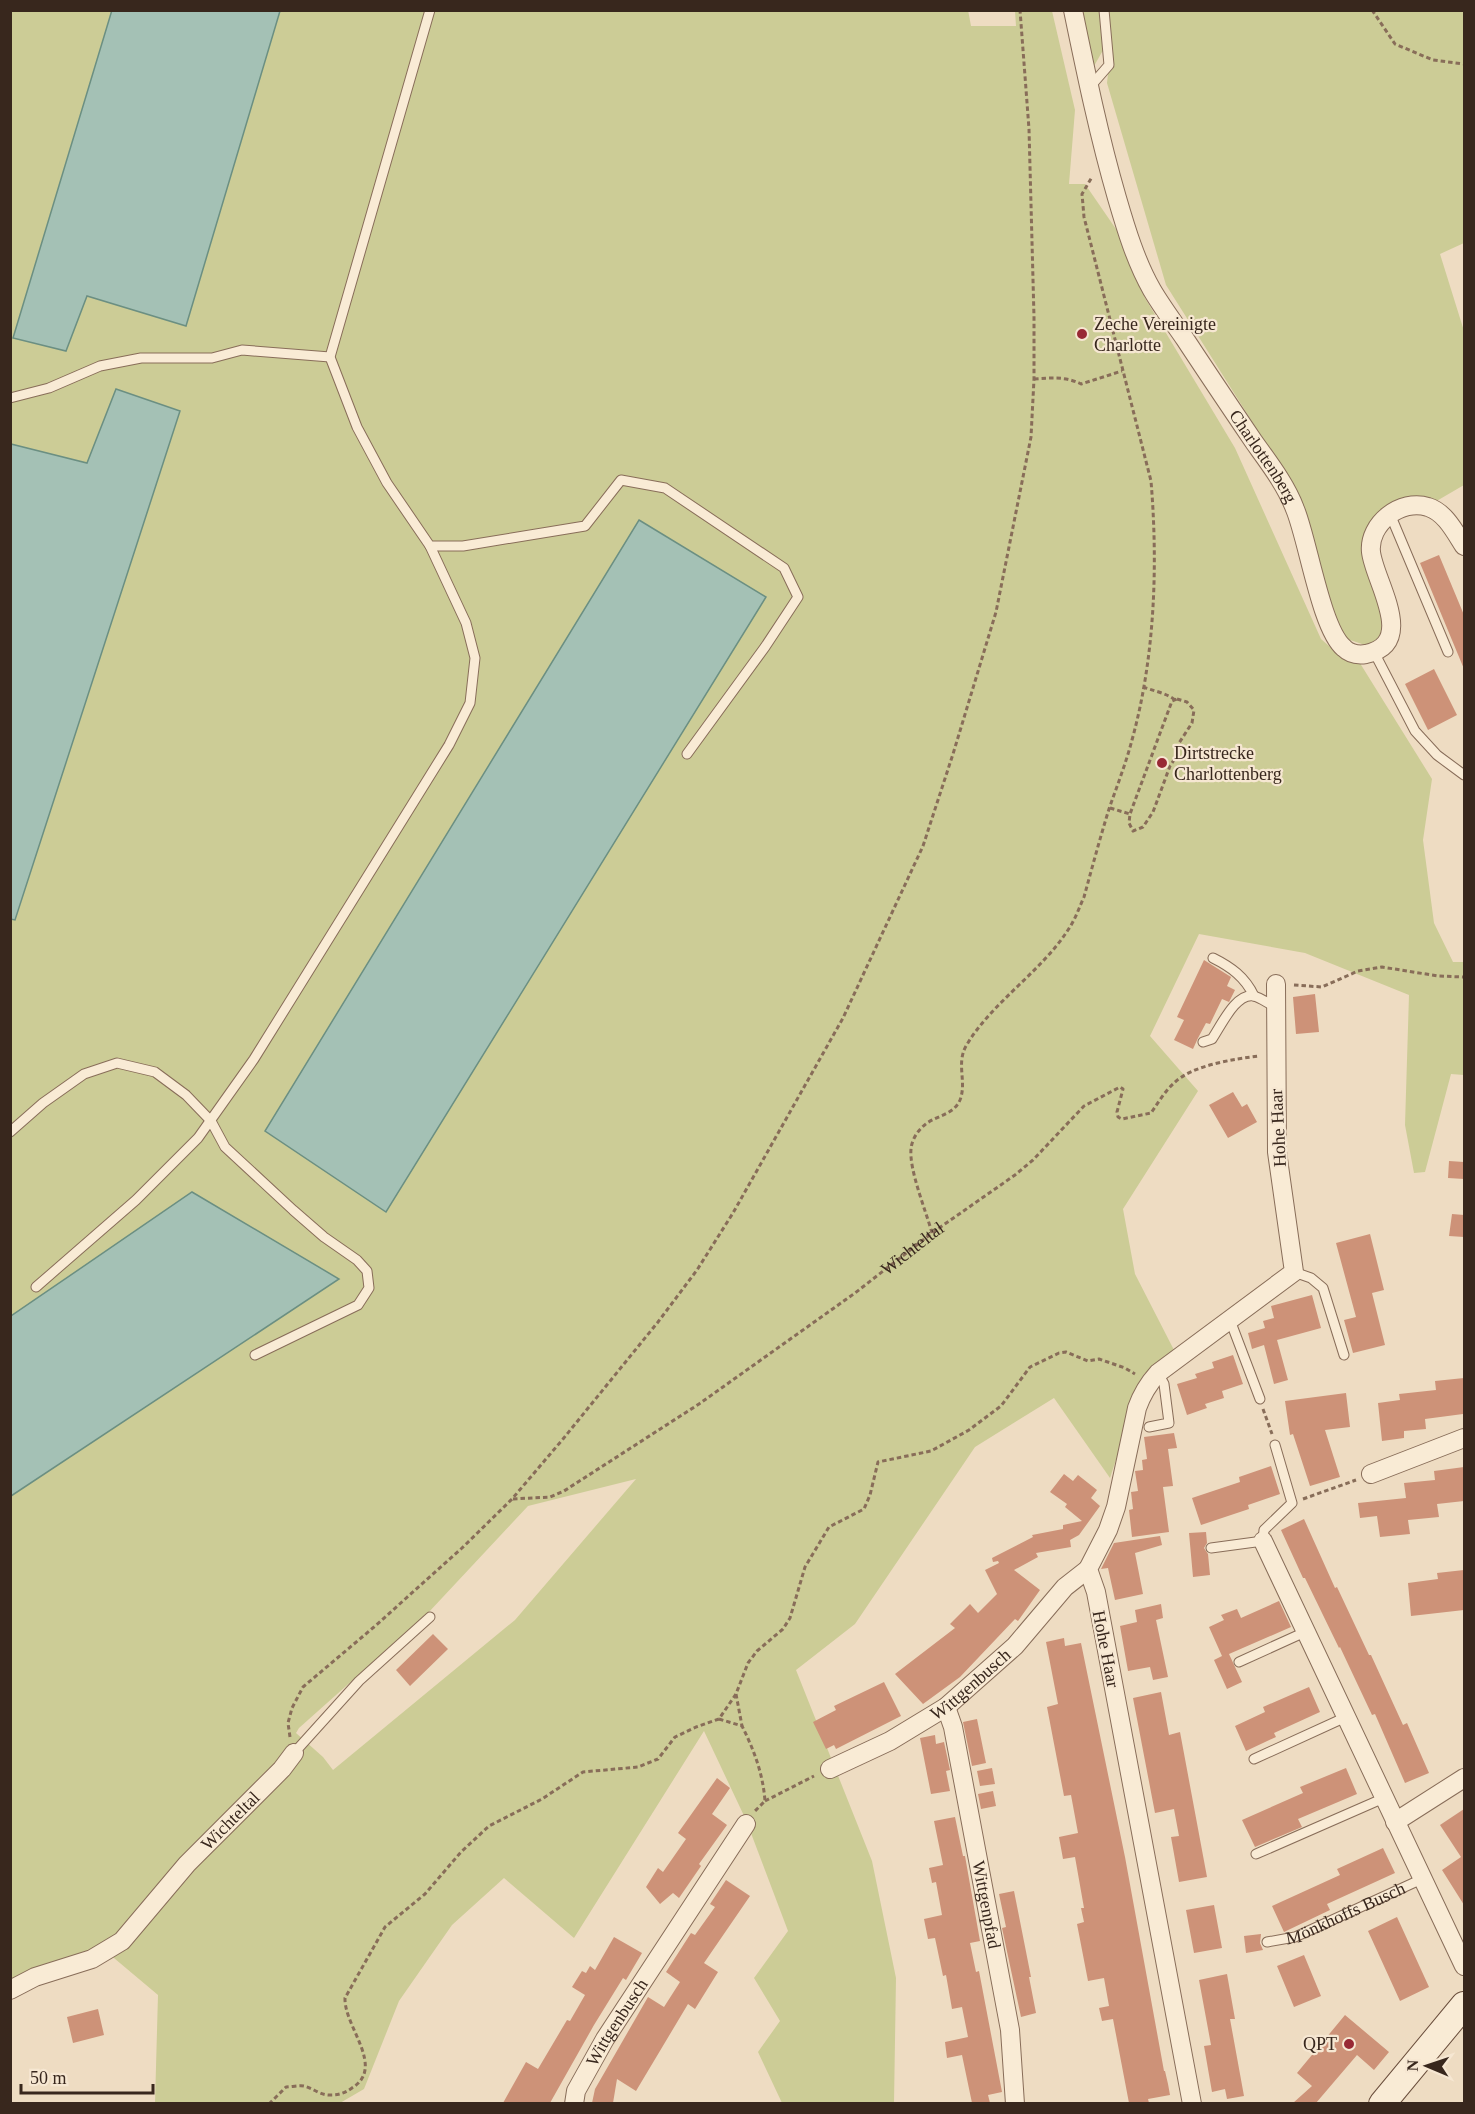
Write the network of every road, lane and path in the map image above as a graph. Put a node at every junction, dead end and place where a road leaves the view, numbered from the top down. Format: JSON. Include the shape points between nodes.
{"nodes":[{"id":1,"x":430,"y":10,"type":"edge"},
{"id":2,"x":1020,"y":10,"type":"edge"},
{"id":3,"x":1073,"y":10,"type":"edge"},
{"id":4,"x":1104,"y":10,"type":"edge"},
{"id":5,"x":1372,"y":10,"type":"edge"},
{"id":6,"x":1464,"y":64,"type":"edge"},
{"id":7,"x":1089,"y":88,"type":"junction"},
{"id":8,"x":1109,"y":171,"type":"junction"},
{"id":9,"x":330,"y":357,"type":"junction"},
{"id":10,"x":1123,"y":371,"type":"junction"},
{"id":11,"x":1034,"y":379,"type":"junction"},
{"id":12,"x":10,"y":398,"type":"edge"},
{"id":13,"x":1390,"y":514,"type":"junction"},
{"id":14,"x":430,"y":546,"type":"junction"},
{"id":15,"x":1464,"y":546,"type":"edge"},
{"id":16,"x":1374,"y":652,"type":"junction"},
{"id":17,"x":1448,"y":652,"type":"dead end"},
{"id":18,"x":1143,"y":687,"type":"junction"},
{"id":19,"x":1175,"y":700,"type":"junction"},
{"id":20,"x":687,"y":754,"type":"dead end"},
{"id":21,"x":1464,"y":775,"type":"edge"},
{"id":22,"x":1110,"y":808,"type":"junction"},
{"id":23,"x":1130,"y":814,"type":"junction"},
{"id":24,"x":1213,"y":958,"type":"dead end"},
{"id":25,"x":1464,"y":977,"type":"edge"},
{"id":26,"x":1276,"y":984,"type":"joint"},
{"id":27,"x":1254,"y":996,"type":"junction"},
{"id":28,"x":1276,"y":1007,"type":"junction"},
{"id":29,"x":1203,"y":1042,"type":"dead end"},
{"id":30,"x":1276,"y":1053,"type":"junction"},
{"id":31,"x":211,"y":1121,"type":"junction"},
{"id":32,"x":10,"y":1132,"type":"edge"},
{"id":33,"x":932,"y":1233,"type":"junction"},
{"id":34,"x":1294,"y":1272,"type":"junction"},
{"id":35,"x":36,"y":1287,"type":"dead end"},
{"id":36,"x":1230,"y":1320,"type":"junction"},
{"id":37,"x":255,"y":1355,"type":"dead end"},
{"id":38,"x":1344,"y":1355,"type":"dead end"},
{"id":39,"x":1154,"y":1378,"type":"junction"},
{"id":40,"x":1260,"y":1399,"type":"joint"},
{"id":41,"x":1149,"y":1427,"type":"dead end"},
{"id":42,"x":1464,"y":1438,"type":"edge"},
{"id":43,"x":1275,"y":1445,"type":"joint"},
{"id":44,"x":1371,"y":1474,"type":"joint"},
{"id":45,"x":512,"y":1499,"type":"junction"},
{"id":46,"x":1292,"y":1503,"type":"junction"},
{"id":47,"x":1263,"y":1542,"type":"junction"},
{"id":48,"x":1212,"y":1548,"type":"dead end"},
{"id":49,"x":1088,"y":1569,"type":"junction"},
{"id":50,"x":430,"y":1617,"type":"dead end"},
{"id":51,"x":1305,"y":1632,"type":"junction"},
{"id":52,"x":1239,"y":1662,"type":"dead end"},
{"id":53,"x":736,"y":1694,"type":"junction"},
{"id":54,"x":946,"y":1707,"type":"junction"},
{"id":55,"x":1346,"y":1717,"type":"junction"},
{"id":56,"x":718,"y":1719,"type":"junction"},
{"id":57,"x":742,"y":1726,"type":"junction"},
{"id":58,"x":294,"y":1753,"type":"junction"},
{"id":59,"x":1254,"y":1759,"type":"dead end"},
{"id":60,"x":830,"y":1769,"type":"joint"},
{"id":61,"x":1464,"y":1778,"type":"edge"},
{"id":62,"x":1384,"y":1798,"type":"junction"},
{"id":63,"x":765,"y":1802,"type":"junction"},
{"id":64,"x":1395,"y":1822,"type":"junction"},
{"id":65,"x":746,"y":1824,"type":"joint"},
{"id":66,"x":1256,"y":1854,"type":"dead end"},
{"id":67,"x":1422,"y":1879,"type":"junction"},
{"id":68,"x":1267,"y":1942,"type":"dead end"},
{"id":69,"x":1464,"y":1966,"type":"edge"},
{"id":70,"x":10,"y":1990,"type":"edge"},
{"id":71,"x":1464,"y":2005,"type":"edge"},
{"id":72,"x":269,"y":2103,"type":"edge"},
{"id":73,"x":574,"y":2103,"type":"edge"},
{"id":74,"x":1015,"y":2103,"type":"edge"},
{"id":75,"x":1192,"y":2103,"type":"edge"},
{"id":76,"x":1382,"y":2103,"type":"edge"}],
"edges":[{"from":1,"to":9,"type":"lane"},
{"from":2,"to":11,"type":"path","via":[[1029,129]]},
{"from":3,"to":7,"type":"street","name":"Charlottenberg"},
{"from":4,"to":7,"type":"lane","via":[[1109,65]]},
{"from":5,"to":6,"type":"path","via":[[1395,44],[1433,60]]},
{"from":7,"to":8,"type":"street","name":"Charlottenberg"},
{"from":8,"to":10,"type":"path","via":[[1091,177],[1082,194],[1084,217]]},
{"from":8,"to":16,"type":"street","name":"Charlottenberg","via":[[1128,234],[1152,290],[1295,508],[1328,624],[1343,648],[1358,656]]},
{"from":9,"to":12,"type":"lane","via":[[243,350],[212,358],[141,358],[100,366],[49,388]]},
{"from":9,"to":14,"type":"lane","via":[[357,427],[387,483]]},
{"from":10,"to":11,"type":"path","via":[[1081,384],[1070,379]]},
{"from":10,"to":18,"type":"path","via":[[1151,481],[1154,522],[1150,628]]},
{"from":11,"to":45,"type":"path","via":[[1031,437],[1006,569],[984,655],[923,846],[843,1018],[697,1270]]},
{"from":13,"to":15,"type":"street","via":[[1411,506],[1428,507],[1445,518]]},
{"from":13,"to":16,"type":"street","via":[[1373,535],[1371,552],[1388,602],[1391,630],[1385,646]]},
{"from":13,"to":17,"type":"lane"},
{"from":14,"to":20,"type":"lane","via":[[463,546],[585,526],[621,480],[665,489],[784,568],[798,597]]},
{"from":14,"to":31,"type":"lane","via":[[466,622],[475,658],[470,703],[443,755],[254,1059]]},
{"from":16,"to":21,"type":"lane","via":[[1415,731],[1437,755]]},
{"from":18,"to":19,"type":"path"},
{"from":18,"to":22,"type":"path","via":[[1132,739]]},
{"from":19,"to":23,"type":"path"},
{"from":19,"to":23,"type":"path","via":[[1186,702],[1194,710],[1192,723],[1183,734],[1148,821],[1133,831]]},
{"from":22,"to":23,"type":"path"},
{"from":22,"to":33,"type":"path","via":[[1084,897],[1069,929],[966,1046],[960,1063],[962,1091],[957,1106],[927,1123],[913,1141],[914,1171]]},
{"from":24,"to":27,"type":"lane","via":[[1240,976]]},
{"from":25,"to":26,"type":"path","via":[[1382,967],[1358,970],[1322,987]]},
{"from":26,"to":28,"type":"street","name":"Hohe Haar"},
{"from":27,"to":28,"type":"lane"},
{"from":27,"to":29,"type":"lane","via":[[1234,1004],[1212,1039]]},
{"from":28,"to":30,"type":"street","name":"Hohe Haar"},
{"from":30,"to":33,"type":"path","name":"Wichteltal","via":[[1237,1058],[1185,1074],[1150,1113],[1122,1119],[1117,1112],[1123,1089],[1120,1087],[1084,1106],[1033,1160]]},
{"from":30,"to":34,"type":"street","name":"Hohe Haar","via":[[1276,1152]]},
{"from":31,"to":32,"type":"lane","via":[[186,1095],[155,1072],[117,1063],[84,1074]]},
{"from":31,"to":35,"type":"lane","via":[[136,1200]]},
{"from":31,"to":37,"type":"lane","via":[[225,1147],[367,1271],[369,1288],[358,1305]]},
{"from":33,"to":45,"type":"path","name":"Wichteltal","via":[[769,1355],[564,1491],[550,1497]]},
{"from":34,"to":36,"type":"street"},
{"from":34,"to":38,"type":"lane","via":[[1323,1288]]},
{"from":36,"to":39,"type":"street"},
{"from":36,"to":40,"type":"lane"},
{"from":39,"to":41,"type":"lane","via":[[1164,1384],[1169,1424]]},
{"from":39,"to":49,"type":"street","via":[[1141,1396],[1116,1507]]},
{"from":39,"to":53,"type":"path","via":[[1099,1359],[1059,1353],[1030,1367],[1001,1406],[969,1430],[931,1451],[878,1462],[864,1509],[829,1527],[805,1567],[790,1618],[748,1663]]},
{"from":40,"to":43,"type":"path"},
{"from":42,"to":44,"type":"street"},
{"from":43,"to":46,"type":"lane"},
{"from":44,"to":46,"type":"path"},
{"from":45,"to":58,"type":"path","via":[[392,1612],[303,1687],[288,1723]]},
{"from":46,"to":47,"type":"lane","via":[[1264,1530]]},
{"from":47,"to":48,"type":"lane"},
{"from":47,"to":51,"type":"street","name":"Mönkhoffs Busch"},
{"from":49,"to":54,"type":"street","name":"Wittgenbusch","via":[[1065,1587],[1015,1646]]},
{"from":49,"to":75,"type":"street","name":"Hohe Haar","via":[[1096,1592]]},
{"from":50,"to":58,"type":"lane","name":"Wichteltal","via":[[358,1682]]},
{"from":51,"to":52,"type":"lane"},
{"from":51,"to":55,"type":"street","name":"Mönkhoffs Busch"},
{"from":53,"to":56,"type":"path"},
{"from":53,"to":57,"type":"path"},
{"from":54,"to":60,"type":"street","name":"Wittgenbusch","via":[[890,1741]]},
{"from":54,"to":74,"type":"street","name":"Wittgenpfad","via":[[1010,2030]]},
{"from":55,"to":59,"type":"lane"},
{"from":55,"to":62,"type":"street","name":"Mönkhoffs Busch"},
{"from":56,"to":57,"type":"path"},
{"from":56,"to":72,"type":"path","via":[[675,1737],[658,1759],[638,1767],[584,1772],[489,1826],[425,1894],[384,1927],[345,1998],[345,2008],[364,2054],[366,2067],[360,2083],[344,2094],[327,2096],[304,2086],[285,2087]]},
{"from":57,"to":63,"type":"path","via":[[756,1756]]},
{"from":58,"to":70,"type":"street","name":"Wichteltal","via":[[187,1864],[122,1941],[92,1959],[35,1977]]},
{"from":60,"to":63,"type":"path"},
{"from":61,"to":64,"type":"street"},
{"from":62,"to":64,"type":"street","name":"Mönkhoffs Busch"},
{"from":62,"to":66,"type":"lane"},
{"from":63,"to":65,"type":"path"},
{"from":64,"to":67,"type":"street","name":"Mönkhoffs Busch"},
{"from":65,"to":73,"type":"street","name":"Wittgenbusch","via":[[606,2039],[576,2091]]},
{"from":67,"to":68,"type":"lane","name":"Mönkhoffs Busch","via":[[1295,1937]]},
{"from":67,"to":69,"type":"street","name":"Mönkhoffs Busch"},
{"from":71,"to":76,"type":"main road"}]}
